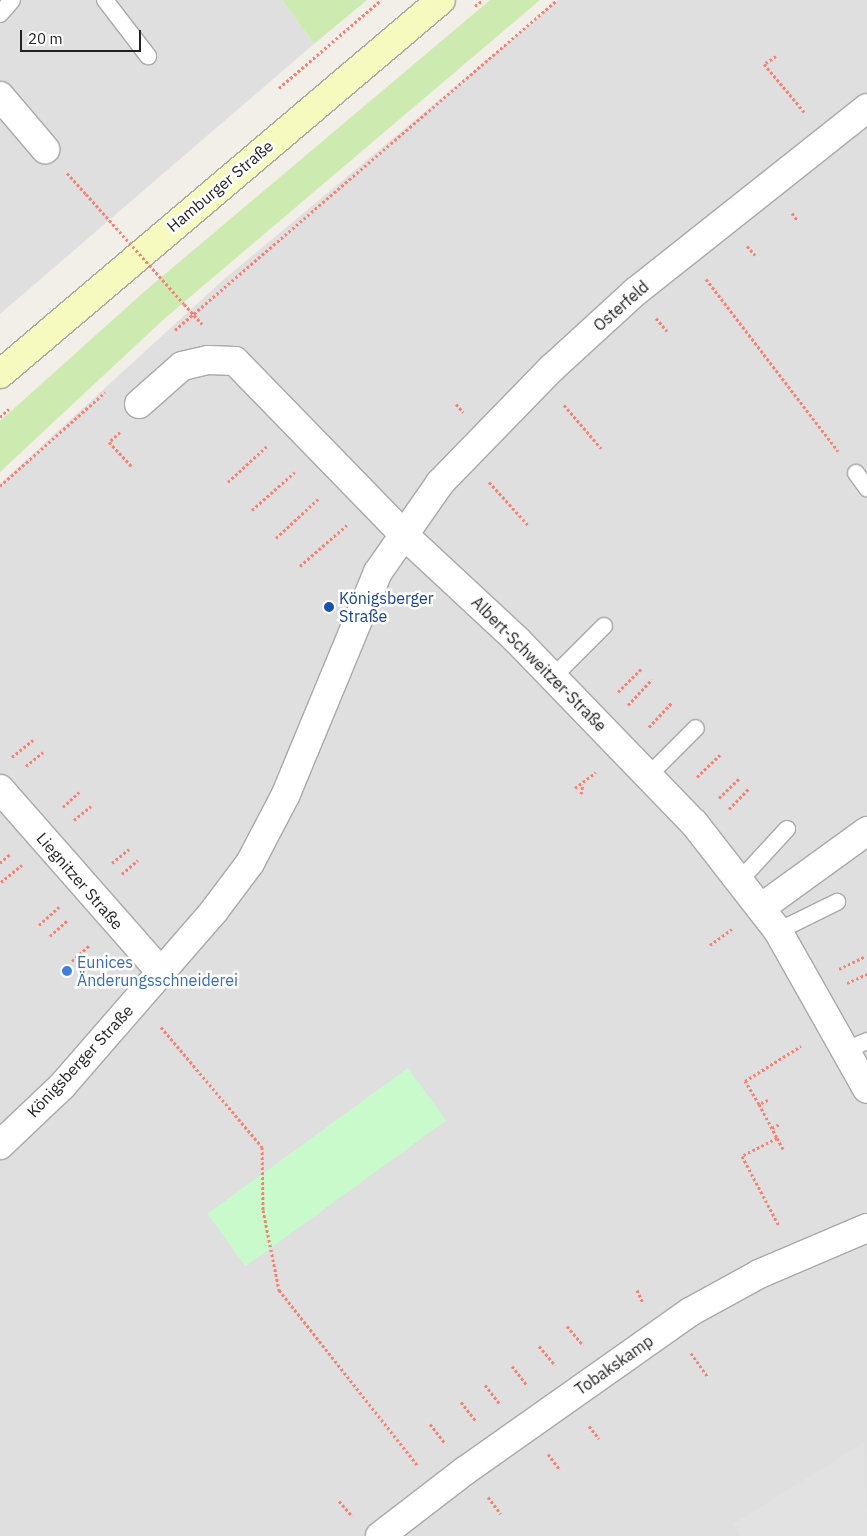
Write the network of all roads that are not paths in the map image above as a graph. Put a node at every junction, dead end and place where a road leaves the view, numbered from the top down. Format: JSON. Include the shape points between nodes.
{"nodes":[{"id":1,"x":12,"y":0,"type":"edge"},
{"id":2,"x":105,"y":0,"type":"edge"},
{"id":3,"x":441,"y":0,"type":"edge"},
{"id":4,"x":0,"y":14,"type":"edge"},
{"id":5,"x":148,"y":56,"type":"dead end"},
{"id":6,"x":3,"y":104,"type":"edge"},
{"id":7,"x":867,"y":108,"type":"edge"},
{"id":8,"x":45,"y":149,"type":"dead end"},
{"id":9,"x":0,"y":374,"type":"edge"},
{"id":10,"x":139,"y":404,"type":"dead end"},
{"id":11,"x":856,"y":473,"type":"road end"},
{"id":12,"x":867,"y":488,"type":"edge"},
{"id":13,"x":402,"y":533,"type":"junction"},
{"id":14,"x":604,"y":626,"type":"dead end"},
{"id":15,"x":553,"y":677,"type":"junction"},
{"id":16,"x":696,"y":728,"type":"dead end"},
{"id":17,"x":649,"y":776,"type":"junction"},
{"id":18,"x":0,"y":788,"type":"edge"},
{"id":19,"x":787,"y":829,"type":"dead end"},
{"id":20,"x":867,"y":831,"type":"edge"},
{"id":21,"x":742,"y":879,"type":"junction"},
{"id":22,"x":837,"y":902,"type":"dead end"},
{"id":23,"x":762,"y":908,"type":"junction"},
{"id":24,"x":778,"y":932,"type":"junction"},
{"id":25,"x":161,"y":972,"type":"junction"},
{"id":26,"x":857,"y":1045,"type":"edge"},
{"id":27,"x":867,"y":1089,"type":"edge"},
{"id":28,"x":0,"y":1145,"type":"edge"},
{"id":29,"x":867,"y":1228,"type":"edge"},
{"id":30,"x":380,"y":1536,"type":"edge"}],
"edges":[{"from":1,"to":4,"type":"lane"},
{"from":2,"to":5,"type":"lane"},
{"from":3,"to":9,"type":"main road","name":"Hamburger Straße"},
{"from":6,"to":8,"type":"street"},
{"from":7,"to":13,"type":"street","name":"Osterfeld","via":[[635,292],[541,379],[440,482]]},
{"from":10,"to":13,"type":"street","name":"Albert-Schweitzer-Straße","via":[[182,366],[208,360],[234,361]]},
{"from":11,"to":12,"type":"lane"},
{"from":13,"to":15,"type":"street","name":"Albert-Schweitzer-Straße"},
{"from":13,"to":25,"type":"street","name":"Königsberger Straße","via":[[378,572],[286,794],[250,863]]},
{"from":14,"to":15,"type":"lane"},
{"from":15,"to":17,"type":"street","name":"Albert-Schweitzer-Straße"},
{"from":16,"to":17,"type":"lane"},
{"from":17,"to":21,"type":"street","name":"Albert-Schweitzer-Straße"},
{"from":18,"to":25,"type":"street","name":"Liegnitzer Straße"},
{"from":19,"to":21,"type":"lane"},
{"from":20,"to":23,"type":"street"},
{"from":21,"to":23,"type":"street","name":"Albert-Schweitzer-Straße"},
{"from":22,"to":24,"type":"lane"},
{"from":23,"to":24,"type":"street","name":"Albert-Schweitzer-Straße"},
{"from":24,"to":26,"type":"street","name":"Albert-Schweitzer-Straße","via":[[833,1026]]},
{"from":25,"to":28,"type":"street","name":"Königsberger Straße","via":[[62,1086]]},
{"from":26,"to":27,"type":"street","name":"Albert-Schweitzer-Straße"},
{"from":29,"to":30,"type":"street","name":"Tobakskamp","via":[[795,1259],[690,1312],[438,1491]]}]}
